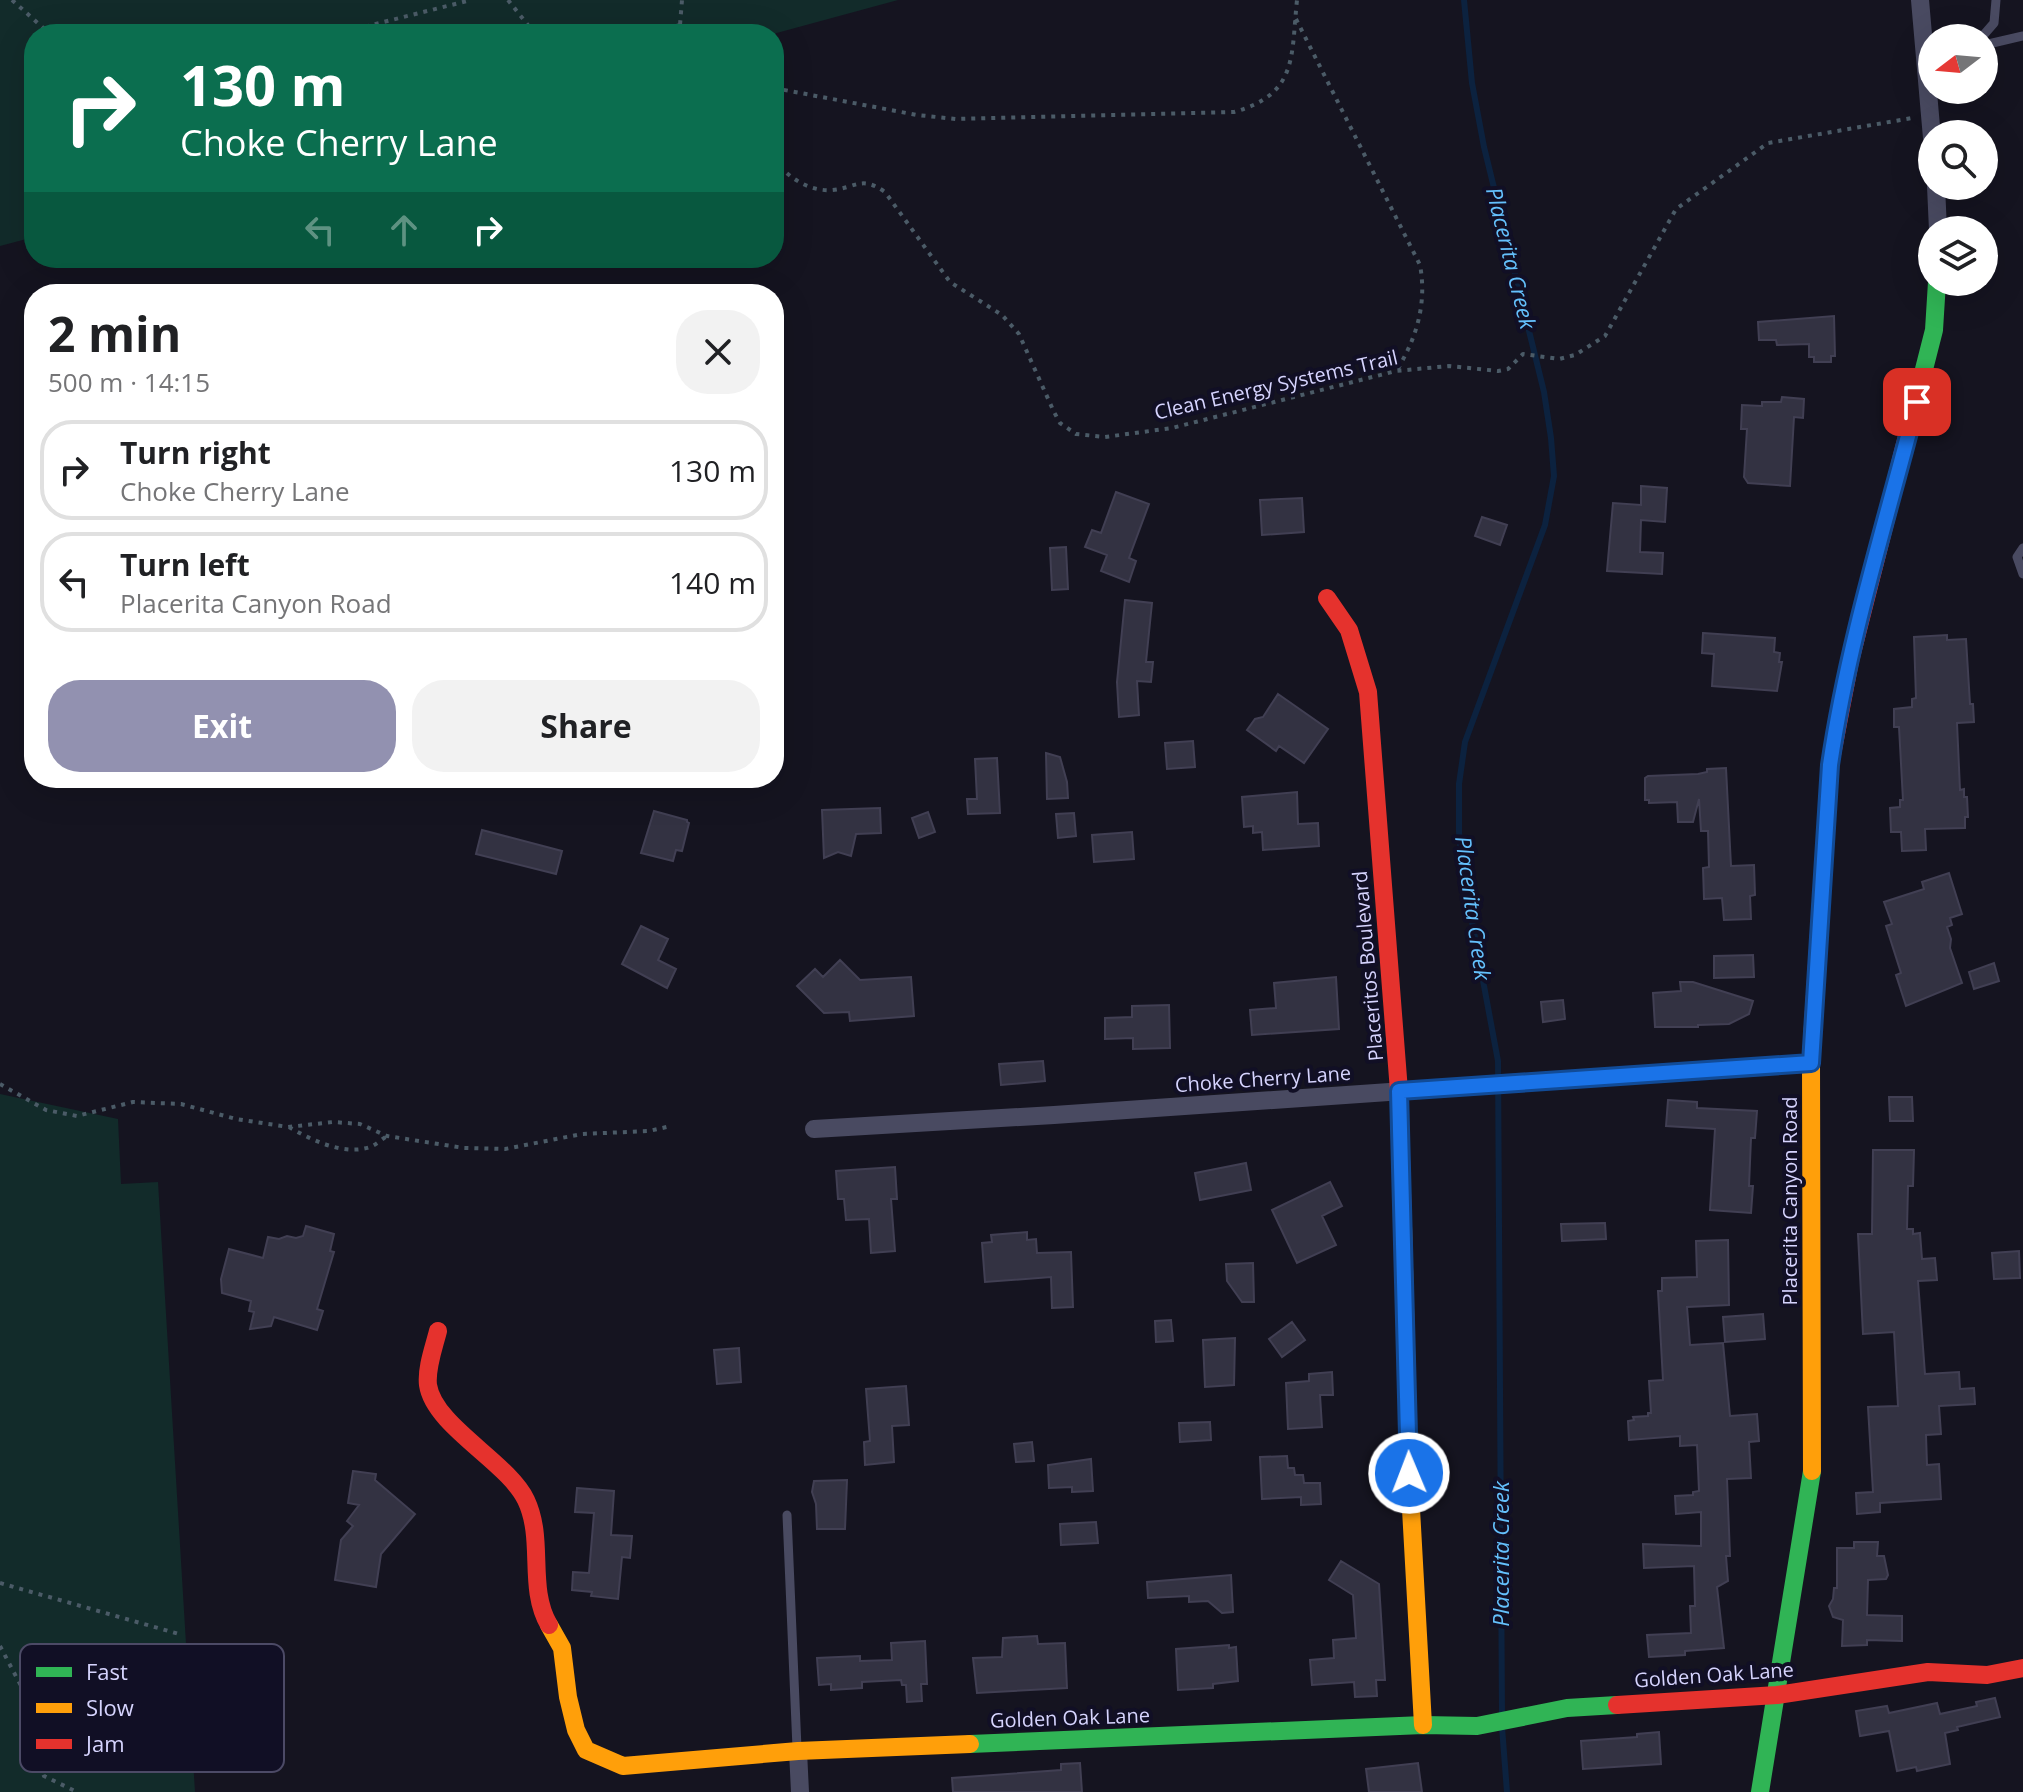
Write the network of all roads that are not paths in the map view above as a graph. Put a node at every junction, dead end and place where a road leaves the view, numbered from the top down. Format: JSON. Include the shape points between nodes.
{"nodes":[{"id":1,"x":1920,"y":0,"type":"edge"},
{"id":2,"x":1996,"y":0,"type":"edge"},
{"id":3,"x":1924,"y":24,"type":"edge"},
{"id":4,"x":1993,"y":24,"type":"edge"},
{"id":5,"x":2023,"y":36,"type":"edge"},
{"id":6,"x":1998,"y":42,"type":"edge"},
{"id":7,"x":1936,"y":296,"type":"edge"},
{"id":8,"x":2023,"y":548,"type":"edge"},
{"id":9,"x":2023,"y":574,"type":"edge"},
{"id":10,"x":1327,"y":598,"type":"dead end"},
{"id":11,"x":1811,"y":1063,"type":"junction"},
{"id":12,"x":1399,"y":1091,"type":"junction"},
{"id":13,"x":814,"y":1129,"type":"dead end"},
{"id":14,"x":438,"y":1331,"type":"dead end"},
{"id":15,"x":787,"y":1515,"type":"dead end"},
{"id":16,"x":2023,"y":1668,"type":"edge"},
{"id":17,"x":1777,"y":1695,"type":"junction"},
{"id":18,"x":1423,"y":1725,"type":"junction"},
{"id":19,"x":798,"y":1751,"type":"junction"},
{"id":20,"x":800,"y":1792,"type":"edge"},
{"id":21,"x":1760,"y":1792,"type":"edge"}],
"edges":[{"from":1,"to":3,"type":"street"},
{"from":2,"to":4,"type":"lane"},
{"from":5,"to":6,"type":"lane"},
{"from":7,"to":11,"type":"street","name":"Placerita Canyon Road","via":[[1928,359],[1837,722]]},
{"from":8,"to":9,"type":"lane","via":[[2017,557]]},
{"from":10,"to":12,"type":"street","name":"Placeritos Boulevard","via":[[1354,642],[1368,692]]},
{"from":11,"to":12,"type":"street","name":"Choke Cherry Lane"},
{"from":11,"to":17,"type":"street","name":"Placerita Canyon Road","via":[[1814,1462]]},
{"from":12,"to":13,"type":"street","name":"Choke Cherry Lane"},
{"from":12,"to":18,"type":"street","name":"Placeritos Boulevard","via":[[1409,1473]]},
{"from":14,"to":19,"type":"street","name":"Golden Oak Lane","via":[[428,1386],[440,1411],[526,1499],[534,1524],[537,1592],[562,1648],[576,1730],[586,1750],[623,1766]]},
{"from":15,"to":19,"type":"lane"},
{"from":16,"to":17,"type":"street","name":"Golden Oak Lane","via":[[1987,1675],[1928,1672]]},
{"from":17,"to":18,"type":"street","name":"Golden Oak Lane","via":[[1567,1708],[1477,1726]]},
{"from":17,"to":21,"type":"street","name":"Placerita Canyon Road"},
{"from":18,"to":19,"type":"street","name":"Golden Oak Lane"},
{"from":19,"to":20,"type":"street"}]}
